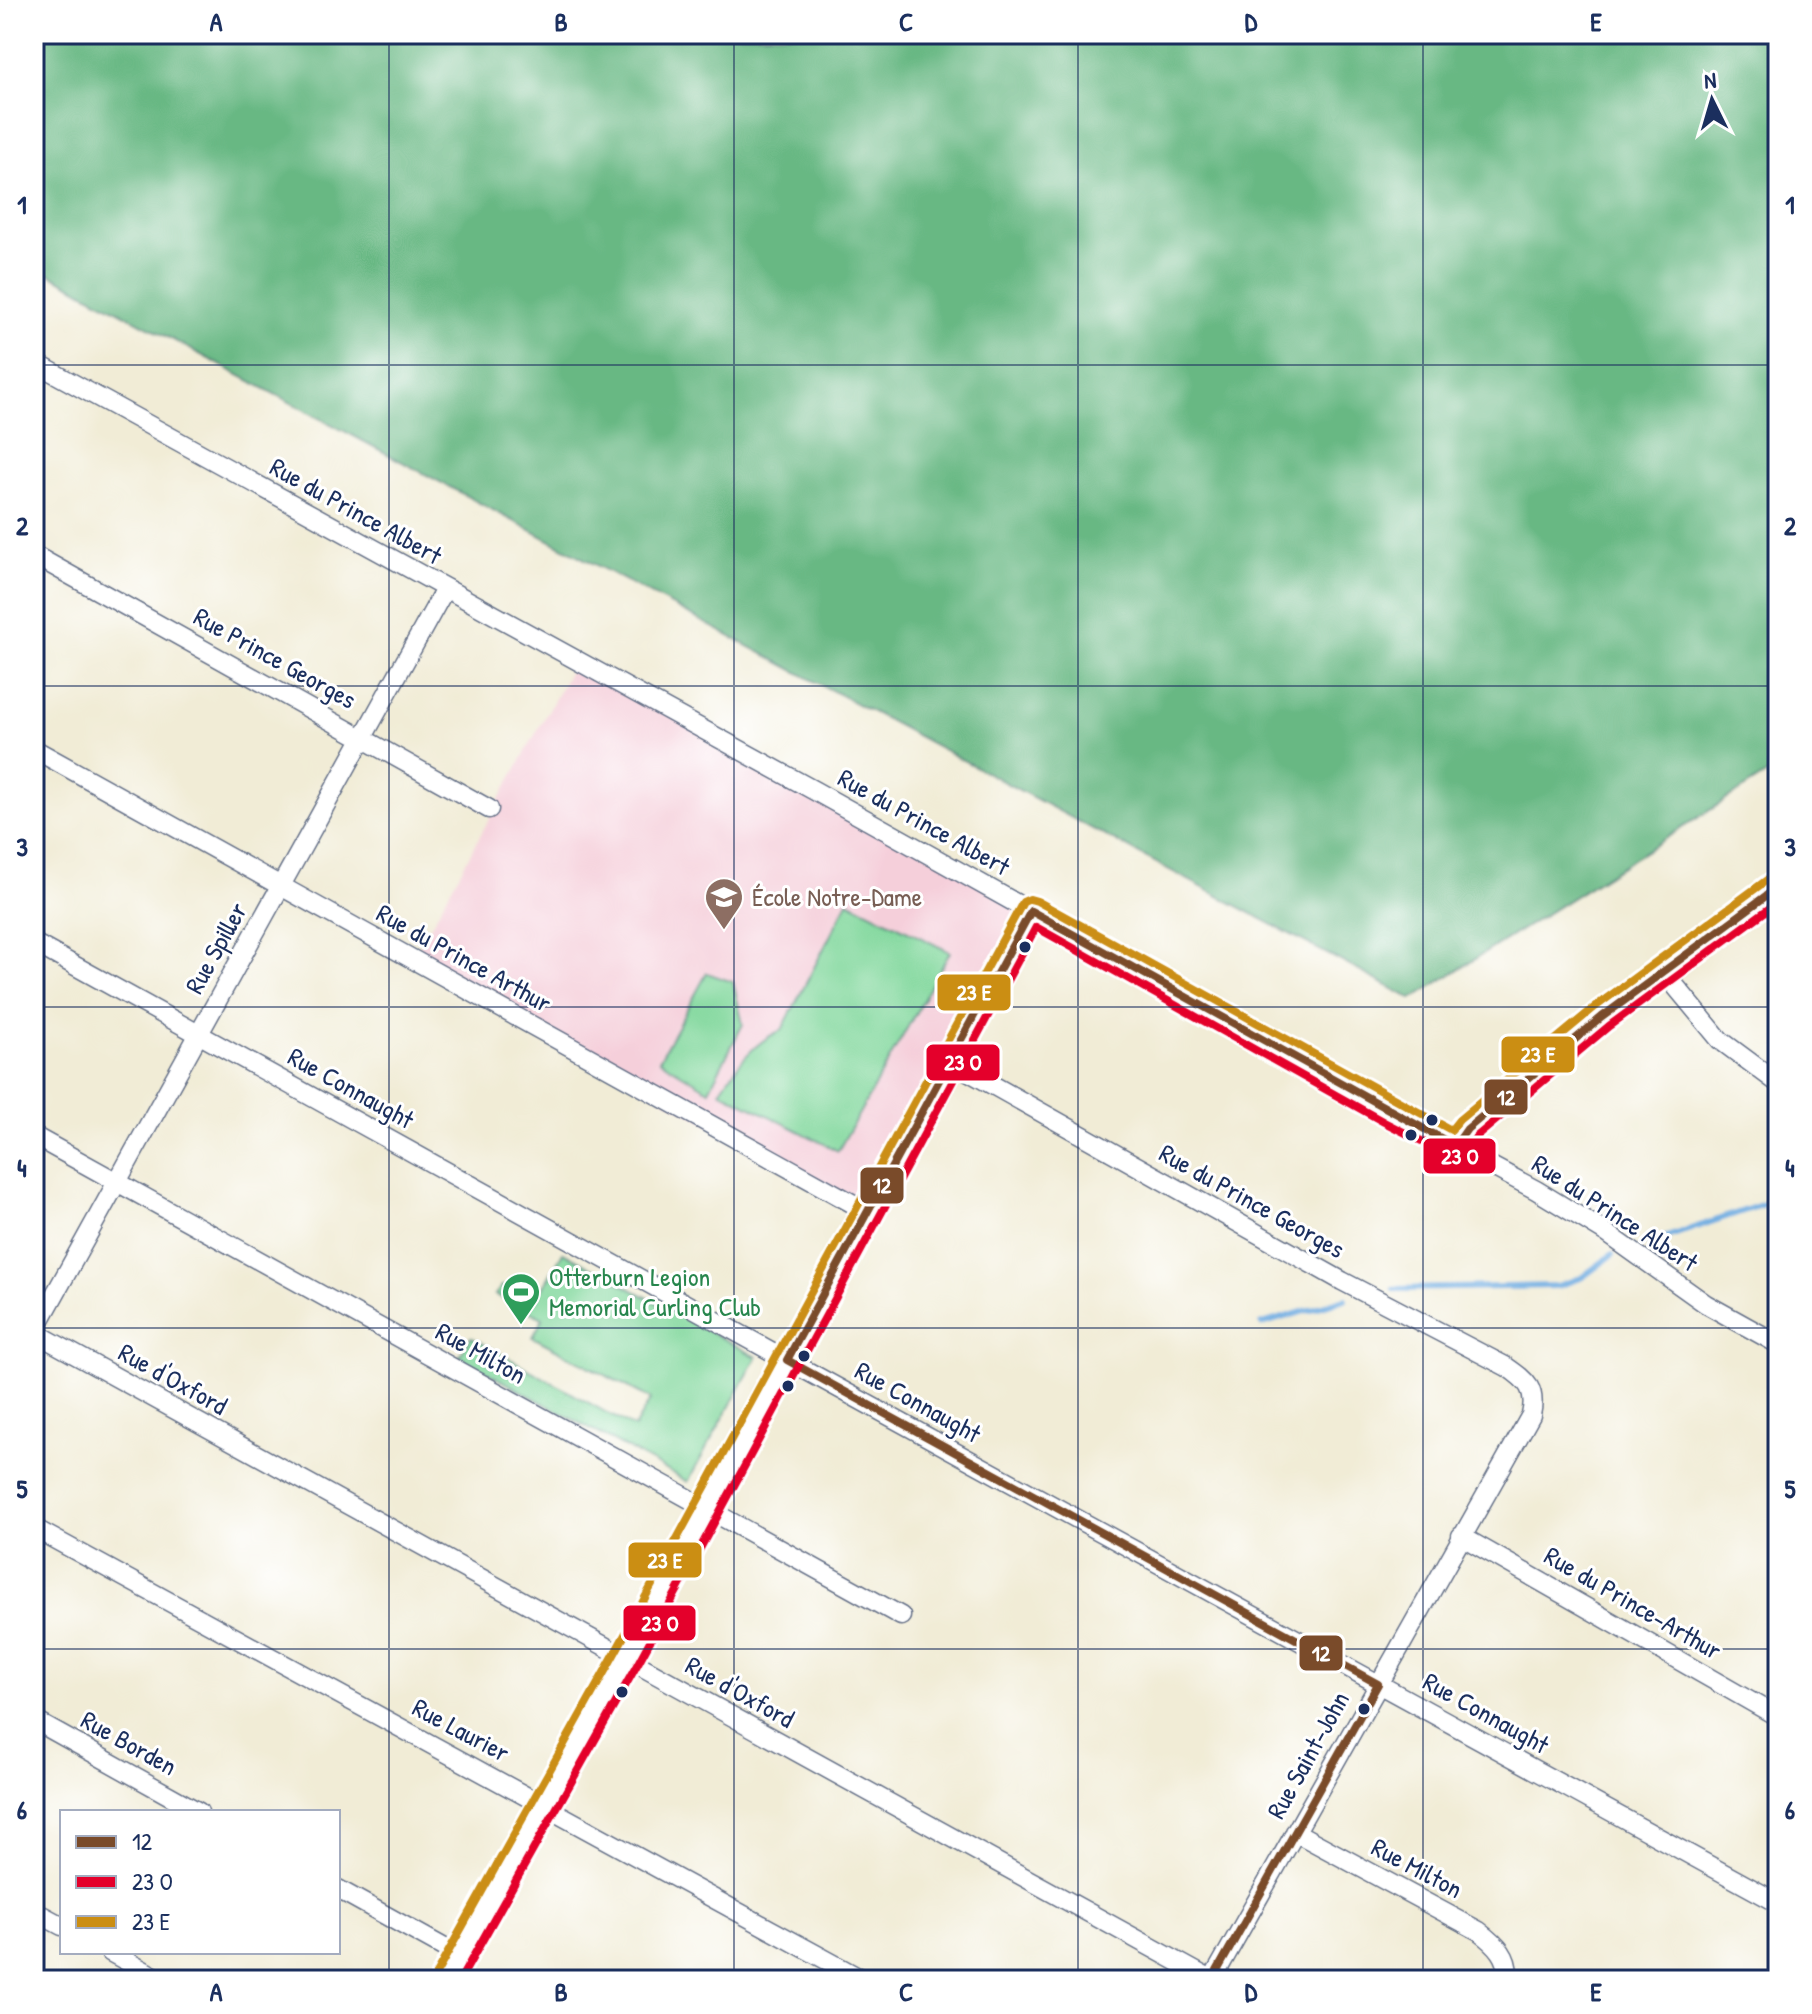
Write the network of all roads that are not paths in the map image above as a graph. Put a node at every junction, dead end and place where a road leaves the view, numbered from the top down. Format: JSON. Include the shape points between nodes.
{"nodes":[{"id":1,"x":34,"y":362,"type":"edge"},
{"id":2,"x":34,"y":555,"type":"edge"},
{"id":3,"x":445,"y":589,"type":"junction"},
{"id":4,"x":364,"y":737,"type":"junction"},
{"id":5,"x":34,"y":749,"type":"edge"},
{"id":6,"x":489,"y":809,"type":"dead end"},
{"id":7,"x":281,"y":885,"type":"junction"},
{"id":8,"x":1778,"y":887,"type":"edge"},
{"id":9,"x":1031,"y":911,"type":"junction"},
{"id":10,"x":34,"y":943,"type":"edge"},
{"id":11,"x":1663,"y":971,"type":"junction"},
{"id":12,"x":198,"y":1034,"type":"junction"},
{"id":13,"x":948,"y":1060,"type":"junction"},
{"id":14,"x":1778,"y":1083,"type":"edge"},
{"id":15,"x":34,"y":1136,"type":"edge"},
{"id":16,"x":1455,"y":1146,"type":"junction"},
{"id":17,"x":118,"y":1182,"type":"junction"},
{"id":18,"x":868,"y":1212,"type":"junction"},
{"id":19,"x":34,"y":1332,"type":"edge"},
{"id":20,"x":1778,"y":1344,"type":"edge"},
{"id":21,"x":787,"y":1360,"type":"junction"},
{"id":22,"x":1530,"y":1387,"type":"joint"},
{"id":23,"x":708,"y":1508,"type":"junction"},
{"id":24,"x":34,"y":1528,"type":"edge"},
{"id":25,"x":1461,"y":1536,"type":"junction"},
{"id":26,"x":901,"y":1616,"type":"dead end"},
{"id":27,"x":626,"y":1659,"type":"junction"},
{"id":28,"x":1378,"y":1684,"type":"junction"},
{"id":29,"x":1778,"y":1717,"type":"edge"},
{"id":30,"x":34,"y":1720,"type":"edge"},
{"id":31,"x":545,"y":1805,"type":"junction"},
{"id":32,"x":195,"y":1810,"type":"edge"},
{"id":33,"x":1295,"y":1832,"type":"junction"},
{"id":34,"x":340,"y":1890,"type":"edge"},
{"id":35,"x":1778,"y":1903,"type":"edge"},
{"id":36,"x":34,"y":1911,"type":"edge"},
{"id":37,"x":60,"y":1925,"type":"edge"},
{"id":38,"x":114,"y":1954,"type":"edge"},
{"id":39,"x":459,"y":1956,"type":"junction"},
{"id":40,"x":161,"y":1980,"type":"edge"},
{"id":41,"x":446,"y":1980,"type":"edge"},
{"id":42,"x":863,"y":1980,"type":"edge"},
{"id":43,"x":1212,"y":1980,"type":"edge"},
{"id":44,"x":1507,"y":1980,"type":"edge"}],
"edges":[{"from":1,"to":3,"type":"street","name":"Rue du Prince Albert"},
{"from":2,"to":4,"type":"street","name":"Rue Prince Georges"},
{"from":3,"to":4,"type":"street","name":"Rue Spiller"},
{"from":3,"to":9,"type":"street","name":"Rue du Prince Albert"},
{"from":4,"to":6,"type":"street","name":"Rue Prince Georges"},
{"from":4,"to":7,"type":"street","name":"Rue Spiller"},
{"from":5,"to":7,"type":"street","name":"Rue du Prince Arthur"},
{"from":7,"to":12,"type":"street","name":"Rue Spiller"},
{"from":7,"to":18,"type":"street","name":"Rue du Prince Arthur"},
{"from":8,"to":11,"type":"street"},
{"from":9,"to":13,"type":"street"},
{"from":9,"to":16,"type":"street","name":"Rue du Prince Albert"},
{"from":10,"to":12,"type":"street","name":"Rue Connaught"},
{"from":11,"to":14,"type":"street","via":[[1720,1040]]},
{"from":11,"to":16,"type":"street","via":[[1467,1129]]},
{"from":12,"to":17,"type":"street","name":"Rue Spiller"},
{"from":12,"to":21,"type":"street","name":"Rue Connaught"},
{"from":13,"to":18,"type":"street"},
{"from":13,"to":22,"type":"street","name":"Rue du Prince Georges","via":[[1342,1281],[1507,1367]]},
{"from":15,"to":17,"type":"street","name":"Rue Milton"},
{"from":16,"to":20,"type":"street","name":"Rue du Prince Albert","via":[[1563,1205],[1706,1304]]},
{"from":17,"to":19,"type":"street","name":"Rue Spiller"},
{"from":17,"to":23,"type":"street","name":"Rue Milton"},
{"from":18,"to":21,"type":"street"},
{"from":19,"to":27,"type":"street","name":"Rue d'Oxford"},
{"from":21,"to":23,"type":"street"},
{"from":21,"to":28,"type":"street","name":"Rue Connaught"},
{"from":22,"to":25,"type":"street","name":"Rue Saint-John","via":[[1531,1415]]},
{"from":23,"to":26,"type":"street","name":"Rue Milton"},
{"from":23,"to":27,"type":"street"},
{"from":24,"to":31,"type":"street","name":"Rue Laurier"},
{"from":25,"to":28,"type":"street","name":"Rue Saint-John"},
{"from":25,"to":29,"type":"street","name":"Rue du Prince-Arthur"},
{"from":27,"to":31,"type":"street"},
{"from":27,"to":43,"type":"street","name":"Rue d'Oxford"},
{"from":28,"to":33,"type":"street","name":"Rue Saint-John"},
{"from":28,"to":35,"type":"street","name":"Rue Connaught"},
{"from":30,"to":32,"type":"street","name":"Rue Borden"},
{"from":31,"to":39,"type":"street"},
{"from":31,"to":42,"type":"street","name":"Rue Laurier"},
{"from":33,"to":43,"type":"street","name":"Rue Saint-John"},
{"from":33,"to":44,"type":"street","name":"Rue Milton","via":[[1479,1931],[1506,1960]]},
{"from":34,"to":39,"type":"street"},
{"from":36,"to":37,"type":"street"},
{"from":38,"to":40,"type":"street"},
{"from":39,"to":41,"type":"street"}]}
